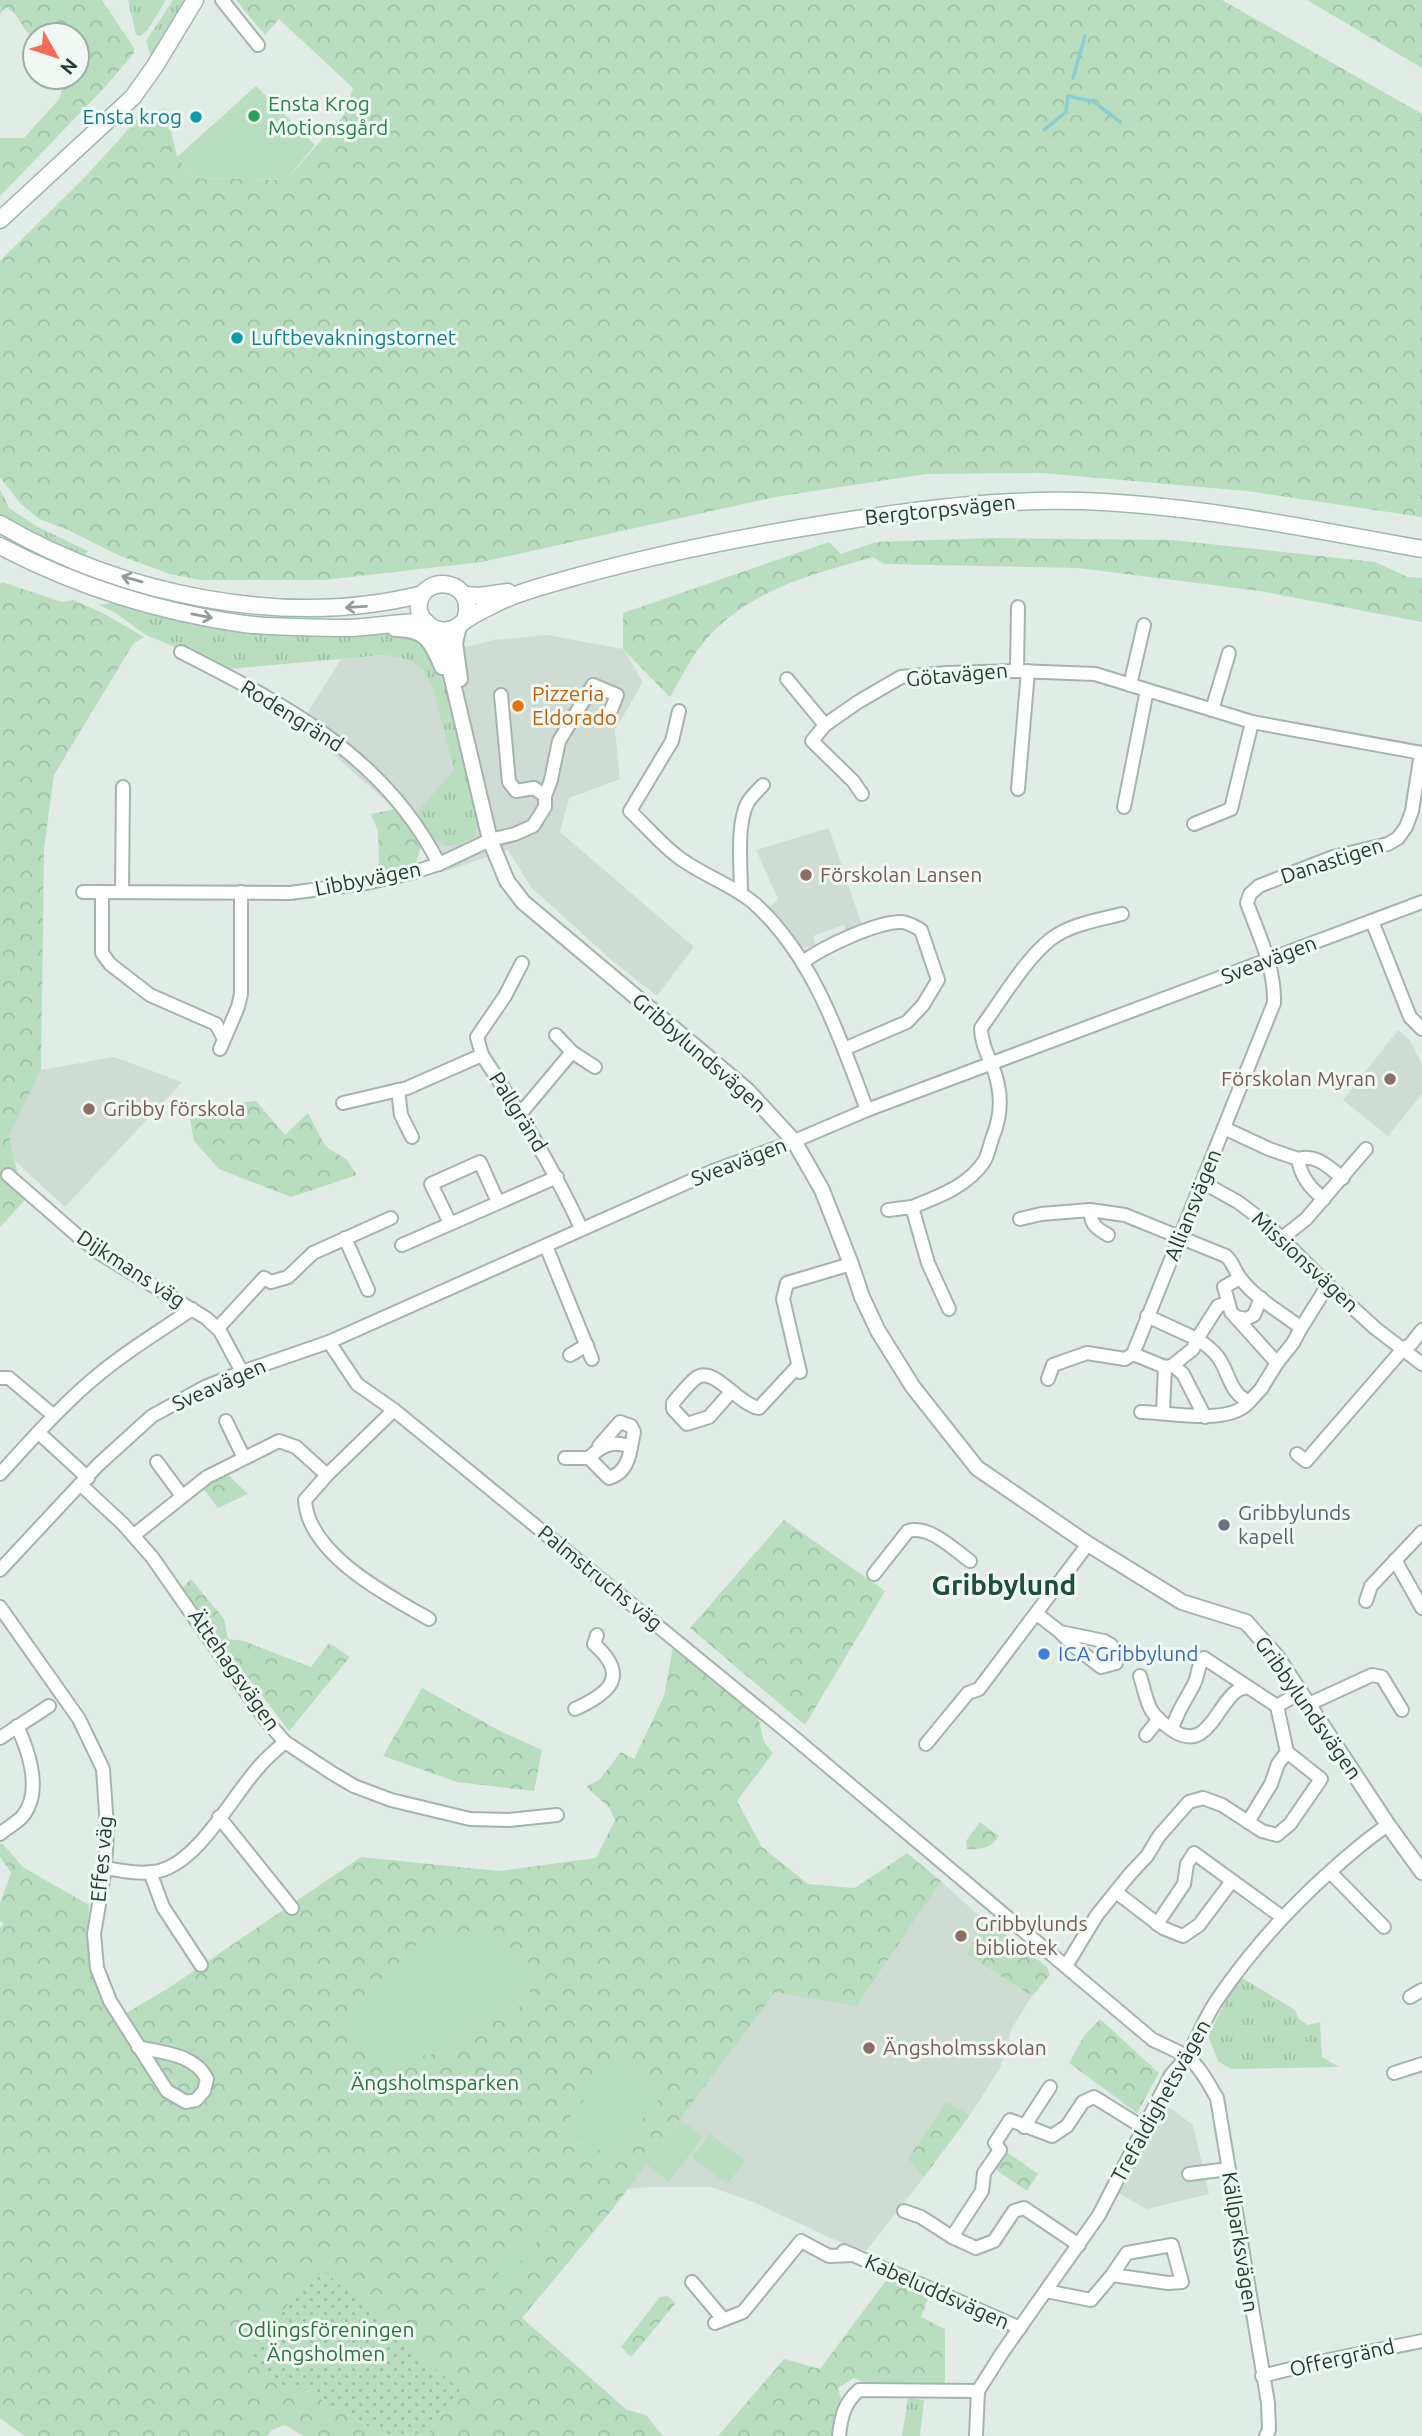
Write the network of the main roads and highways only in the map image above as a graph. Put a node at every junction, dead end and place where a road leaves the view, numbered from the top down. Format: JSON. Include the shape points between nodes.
{"nodes":[{"id":1,"x":195,"y":0,"type":"edge"},
{"id":2,"x":0,"y":220,"type":"edge"},
{"id":3,"x":0,"y":524,"type":"edge"},
{"id":4,"x":1349,"y":536,"type":"junction"},
{"id":5,"x":1422,"y":543,"type":"edge"},
{"id":6,"x":0,"y":545,"type":"edge"},
{"id":7,"x":1422,"y":549,"type":"edge"},
{"id":8,"x":537,"y":588,"type":"junction"},
{"id":9,"x":423,"y":594,"type":"junction"},
{"id":10,"x":465,"y":595,"type":"junction"},
{"id":11,"x":462,"y":623,"type":"junction"},
{"id":12,"x":429,"y":625,"type":"junction"}],
"edges":[{"from":1,"to":2,"type":"main road","via":[[134,97]]},
{"from":9,"to":3,"type":"main road","name":"Bergtorpsvägen","one_way":true,"via":[[372,606],[310,609],[181,594],[64,556]]},
{"from":4,"to":5,"type":"main road","name":"Bergtorpsvägen"},
{"from":4,"to":7,"type":"main road","name":"Bergtorpsvägen"},
{"from":4,"to":8,"type":"main road","name":"Bergtorpsvägen","via":[[1192,510],[1102,502],[931,507],[685,549]]},
{"from":6,"to":12,"type":"main road","name":"Bergtorpsvägen","one_way":true,"via":[[83,584],[150,605],[245,624]]},
{"from":8,"to":10,"type":"main road","name":"Bergtorpsvägen"},
{"from":8,"to":11,"type":"main road","name":"Bergtorpsvägen"},
{"from":9,"to":10,"type":"main road","name":"Bergtorpsvägen","via":[[443,584],[453,585]]},
{"from":9,"to":12,"type":"main road","via":[[420,613]]},
{"from":10,"to":11,"type":"main road","via":[[468,612]]},
{"from":11,"to":12,"type":"main road","name":"Bergtorpsvägen","via":[[446,631]]}]}
